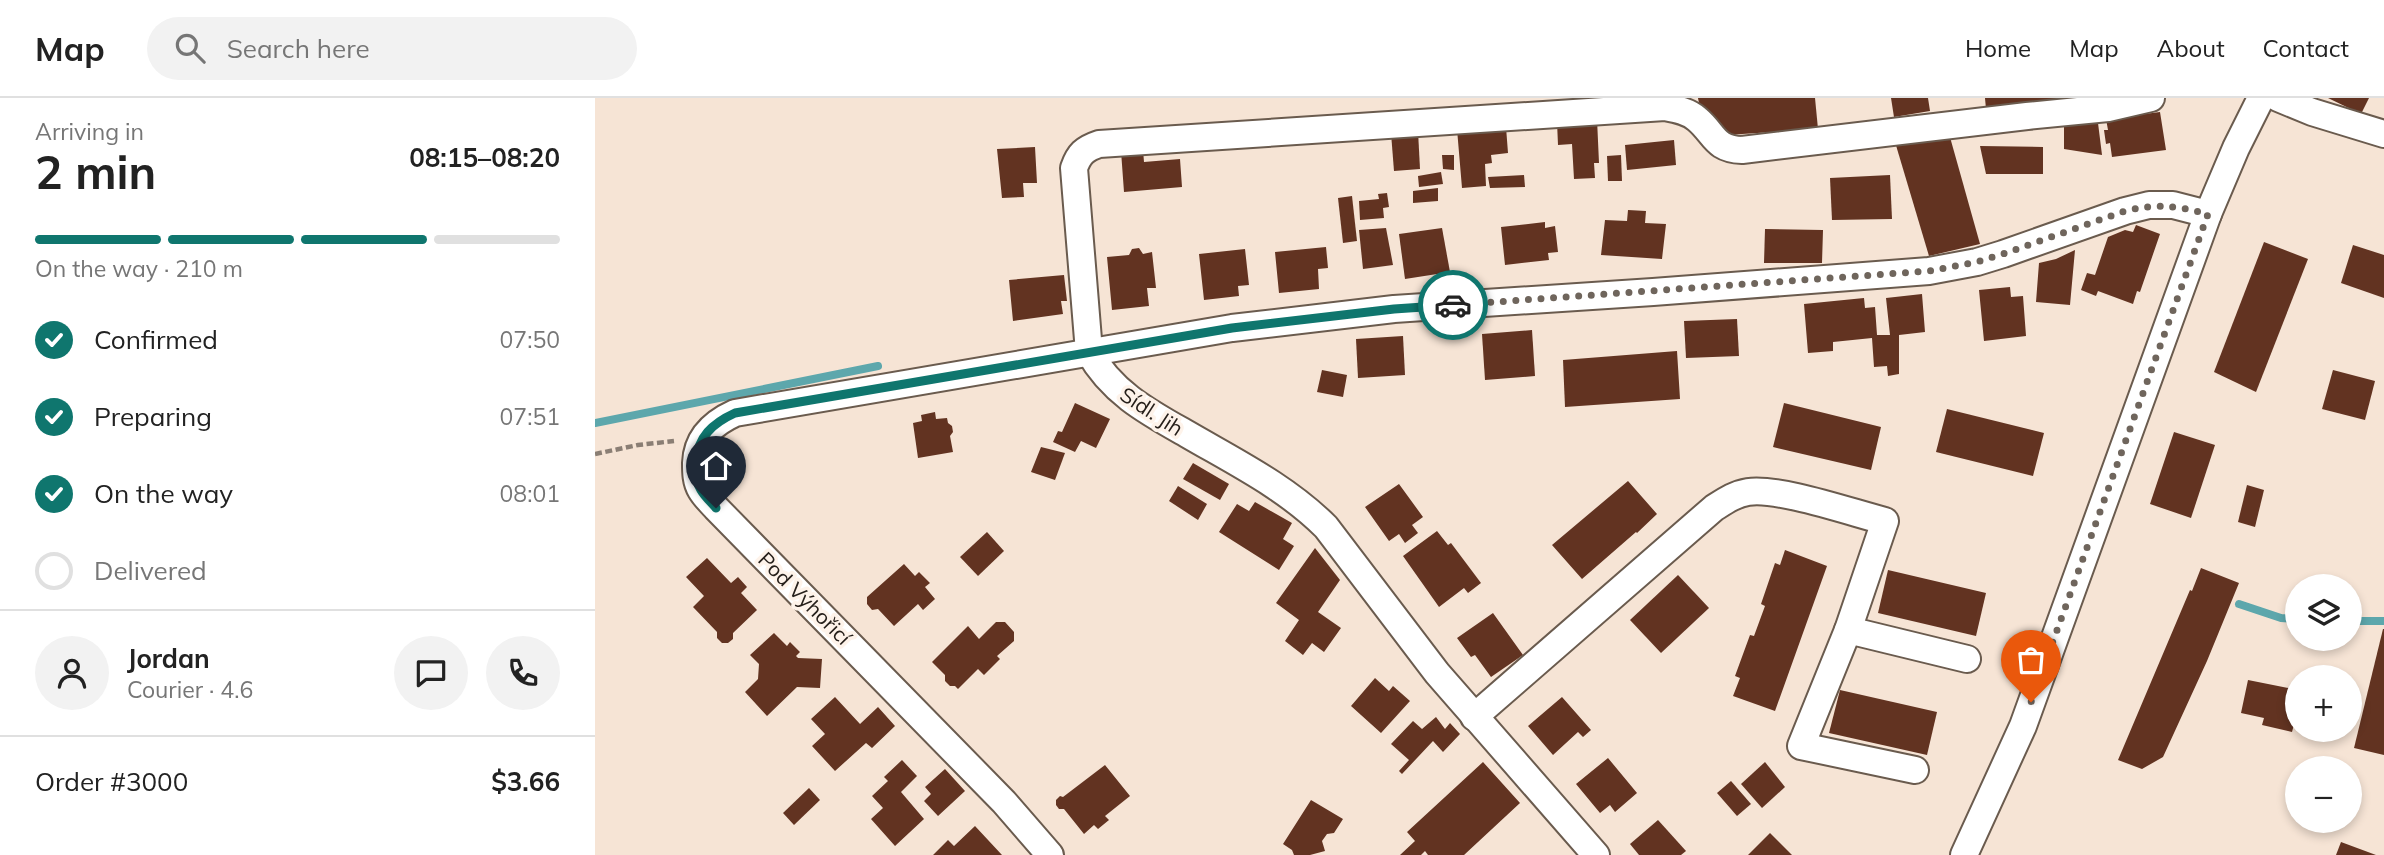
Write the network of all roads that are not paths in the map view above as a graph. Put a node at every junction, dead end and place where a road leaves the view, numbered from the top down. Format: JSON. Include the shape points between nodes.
{"nodes":[{"id":1,"x":2151,"y":98,"type":"edge"},
{"id":2,"x":2261,"y":98,"type":"edge"},
{"id":3,"x":2278,"y":98,"type":"edge"},
{"id":4,"x":2384,"y":134,"type":"edge"},
{"id":5,"x":2208,"y":214,"type":"junction"},
{"id":6,"x":1089,"y":352,"type":"junction"},
{"id":7,"x":1848,"y":630,"type":"junction"},
{"id":8,"x":1967,"y":659,"type":"dead end"},
{"id":9,"x":1473,"y":717,"type":"junction"},
{"id":10,"x":1915,"y":770,"type":"dead end"},
{"id":11,"x":1050,"y":855,"type":"edge"},
{"id":12,"x":1596,"y":855,"type":"edge"},
{"id":13,"x":1964,"y":855,"type":"edge"}],
"edges":[{"from":1,"to":6,"type":"street","via":[[2108,108],[1742,150],[1725,148],[1697,119],[1665,107],[1098,144],[1079,154],[1074,168]]},
{"from":2,"to":5,"type":"street"},
{"from":3,"to":4,"type":"street"},
{"from":5,"to":6,"type":"street","via":[[2173,205],[2149,205],[1990,258],[1929,271],[1394,309],[1232,328]]},
{"from":5,"to":13,"type":"street","via":[[2023,726]]},
{"from":6,"to":9,"type":"street","name":"Sídl. Jih","via":[[1114,387],[1136,405],[1307,508]]},
{"from":6,"to":11,"type":"street","name":"Pod Výhořicí","via":[[735,413],[717,422],[696,453],[695,474],[701,489]]},
{"from":7,"to":8,"type":"street"},
{"from":7,"to":9,"type":"street","via":[[1885,521],[1779,494],[1749,492],[1714,508]]},
{"from":7,"to":10,"type":"street","via":[[1801,746]]},
{"from":9,"to":12,"type":"street","name":"Sídl. Jih"}]}
